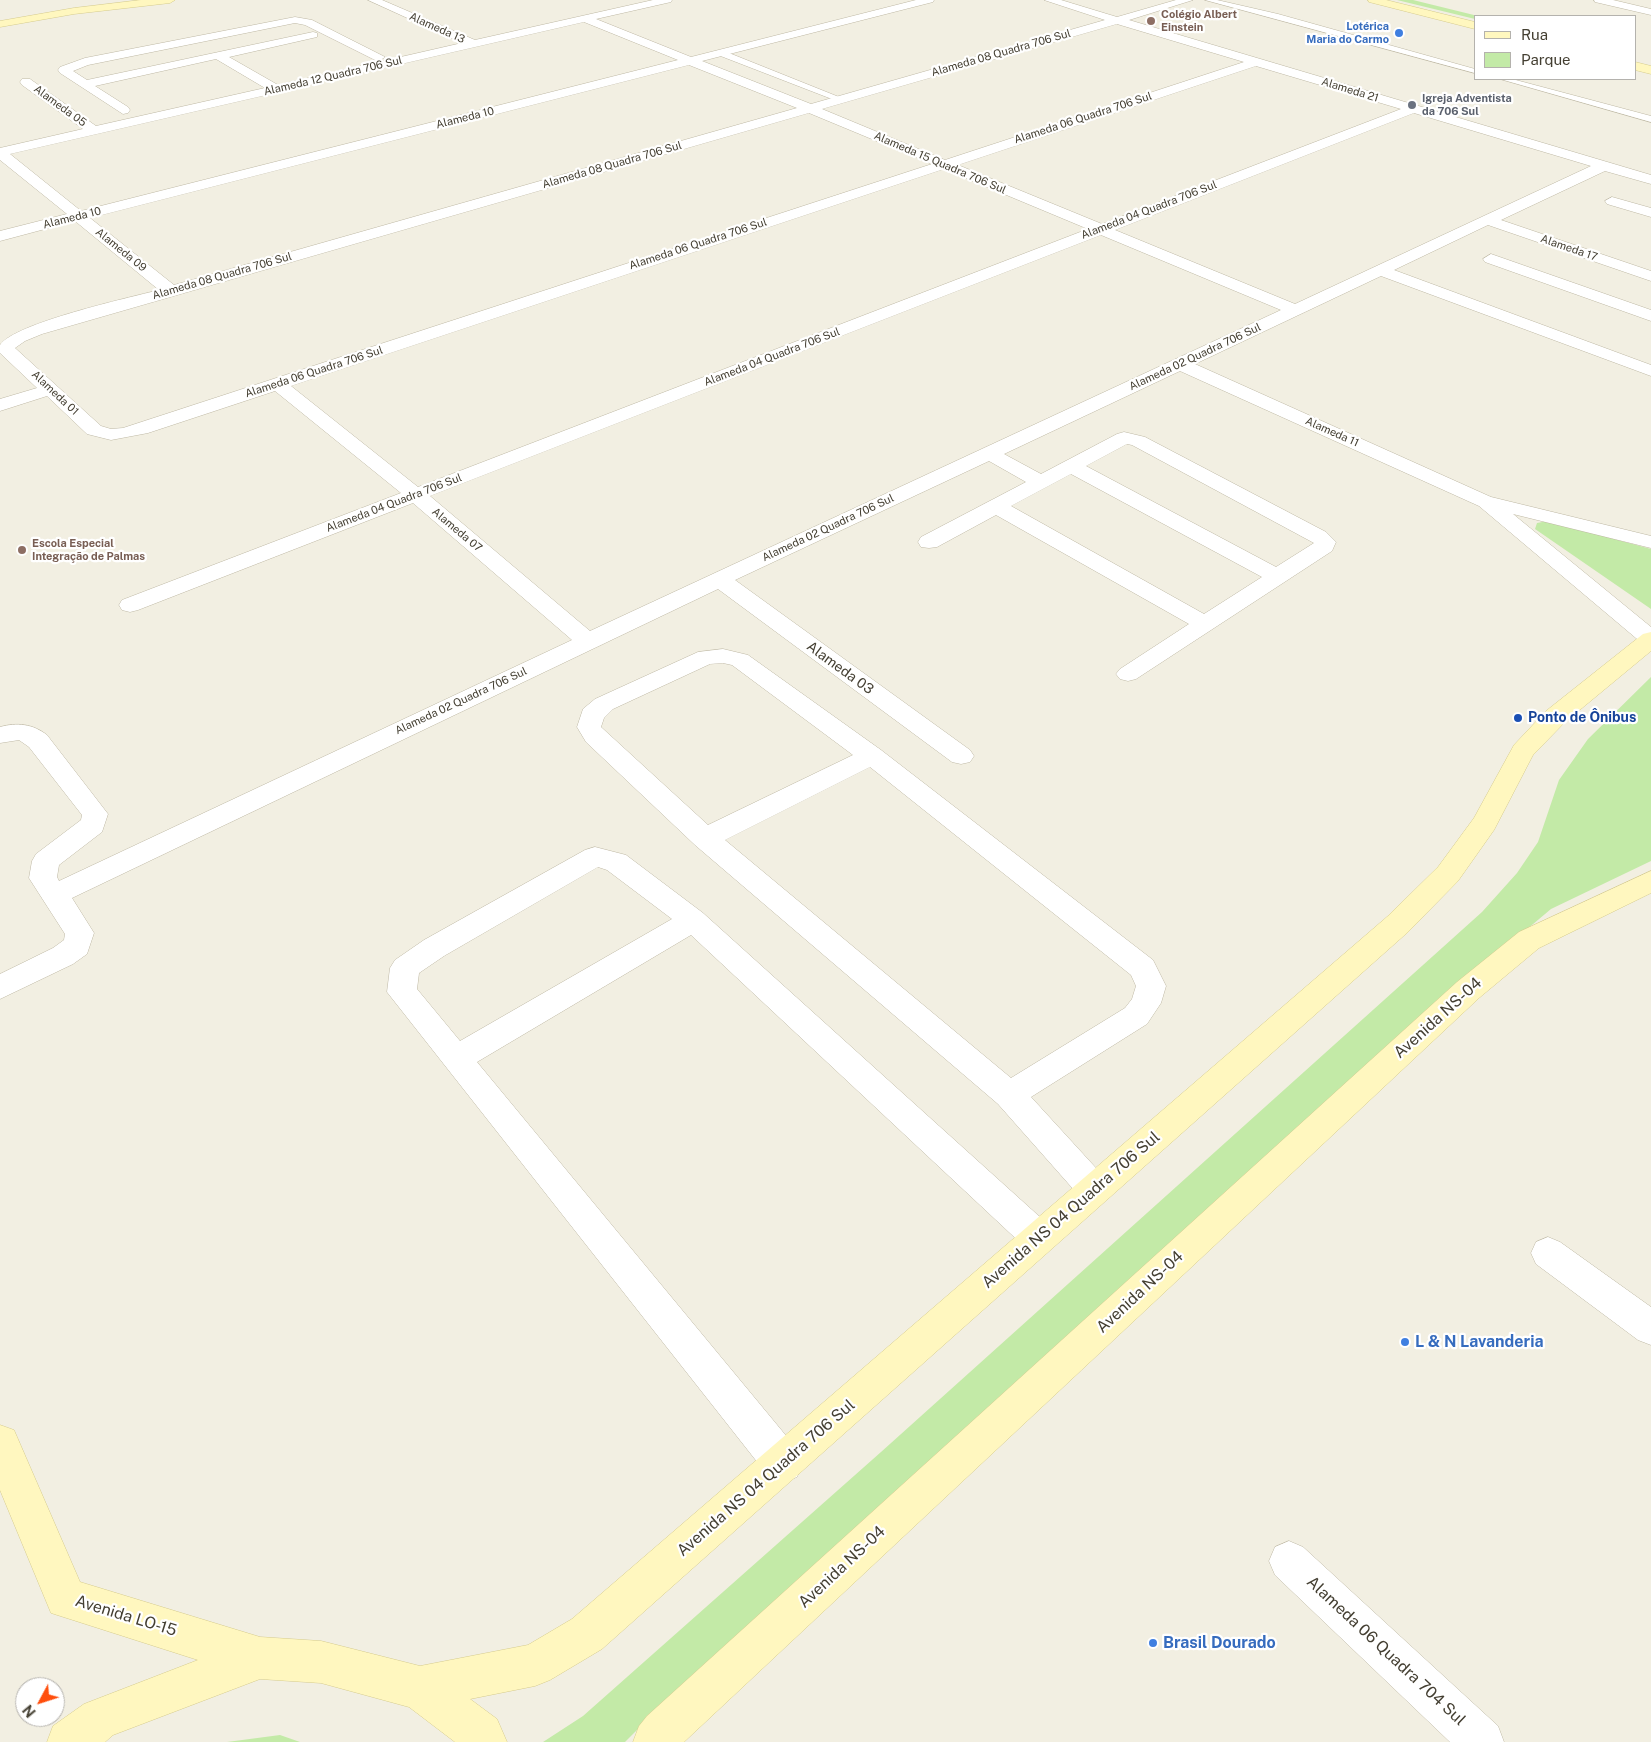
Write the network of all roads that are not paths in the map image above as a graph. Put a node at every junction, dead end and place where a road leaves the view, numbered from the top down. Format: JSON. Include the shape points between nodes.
{"nodes":[{"id":1,"x":79,"y":0,"type":"edge"},
{"id":2,"x":170,"y":0,"type":"edge"},
{"id":3,"x":373,"y":0,"type":"edge"},
{"id":4,"x":667,"y":0,"type":"edge"},
{"id":5,"x":929,"y":0,"type":"edge"},
{"id":6,"x":1049,"y":0,"type":"edge"},
{"id":7,"x":1148,"y":0,"type":"edge"},
{"id":8,"x":1188,"y":0,"type":"edge"},
{"id":9,"x":1208,"y":0,"type":"edge"},
{"id":10,"x":1372,"y":0,"type":"edge"},
{"id":11,"x":1599,"y":0,"type":"edge"},
{"id":12,"x":1651,"y":12,"type":"edge"},
{"id":13,"x":0,"y":14,"type":"edge"},
{"id":14,"x":1096,"y":14,"type":"junction"},
{"id":15,"x":585,"y":19,"type":"junction"},
{"id":16,"x":1117,"y":20,"type":"junction"},
{"id":17,"x":0,"y":24,"type":"edge"},
{"id":18,"x":1474,"y":26,"type":"edge"},
{"id":19,"x":325,"y":32,"type":"junction"},
{"id":20,"x":474,"y":44,"type":"junction"},
{"id":21,"x":721,"y":53,"type":"junction"},
{"id":22,"x":217,"y":55,"type":"junction"},
{"id":23,"x":378,"y":57,"type":"dead end"},
{"id":24,"x":689,"y":61,"type":"junction"},
{"id":25,"x":1256,"y":62,"type":"junction"},
{"id":26,"x":1636,"y":66,"type":"edge"},
{"id":27,"x":1651,"y":70,"type":"edge"},
{"id":28,"x":1474,"y":71,"type":"edge"},
{"id":29,"x":1508,"y":80,"type":"edge"},
{"id":30,"x":26,"y":82,"type":"dead end"},
{"id":31,"x":85,"y":84,"type":"junction"},
{"id":32,"x":276,"y":89,"type":"junction"},
{"id":33,"x":840,"y":100,"type":"junction"},
{"id":34,"x":809,"y":108,"type":"junction"},
{"id":35,"x":1414,"y":109,"type":"junction"},
{"id":36,"x":124,"y":110,"type":"dead end"},
{"id":37,"x":1651,"y":120,"type":"edge"},
{"id":38,"x":94,"y":131,"type":"junction"},
{"id":39,"x":0,"y":153,"type":"edge"},
{"id":40,"x":940,"y":164,"type":"junction"},
{"id":41,"x":1603,"y":166,"type":"junction"},
{"id":42,"x":1651,"y":180,"type":"edge"},
{"id":43,"x":1612,"y":201,"type":"dead end"},
{"id":44,"x":1651,"y":213,"type":"edge"},
{"id":45,"x":79,"y":216,"type":"junction"},
{"id":46,"x":1486,"y":220,"type":"junction"},
{"id":47,"x":1099,"y":229,"type":"junction"},
{"id":48,"x":0,"y":236,"type":"edge"},
{"id":49,"x":1491,"y":258,"type":"dead end"},
{"id":50,"x":1379,"y":270,"type":"junction"},
{"id":51,"x":1644,"y":274,"type":"edge"},
{"id":52,"x":172,"y":290,"type":"junction"},
{"id":53,"x":1596,"y":296,"type":"junction"},
{"id":54,"x":1296,"y":310,"type":"junction"},
{"id":55,"x":1651,"y":316,"type":"edge"},
{"id":56,"x":36,"y":330,"type":"joint"},
{"id":57,"x":1180,"y":364,"type":"junction"},
{"id":58,"x":1651,"y":371,"type":"edge"},
{"id":59,"x":278,"y":384,"type":"junction"},
{"id":60,"x":52,"y":389,"type":"junction"},
{"id":61,"x":0,"y":405,"type":"edge"},
{"id":62,"x":141,"y":429,"type":"joint"},
{"id":63,"x":989,"y":453,"type":"junction"},
{"id":64,"x":1071,"y":466,"type":"junction"},
{"id":65,"x":1042,"y":483,"type":"junction"},
{"id":66,"x":416,"y":495,"type":"junction"},
{"id":67,"x":1484,"y":501,"type":"junction"},
{"id":68,"x":997,"y":507,"type":"junction"},
{"id":69,"x":929,"y":542,"type":"dead end"},
{"id":70,"x":1651,"y":542,"type":"edge"},
{"id":71,"x":1278,"y":577,"type":"junction"},
{"id":72,"x":719,"y":580,"type":"junction"},
{"id":73,"x":130,"y":605,"type":"dead end"},
{"id":74,"x":1204,"y":623,"type":"junction"},
{"id":75,"x":1651,"y":639,"type":"edge"},
{"id":76,"x":588,"y":641,"type":"junction"},
{"id":77,"x":1128,"y":674,"type":"dead end"},
{"id":78,"x":0,"y":735,"type":"edge"},
{"id":79,"x":872,"y":756,"type":"junction"},
{"id":80,"x":961,"y":756,"type":"dead end"},
{"id":81,"x":705,"y":838,"type":"junction"},
{"id":82,"x":1651,"y":881,"type":"edge"},
{"id":83,"x":54,"y":896,"type":"junction"},
{"id":84,"x":693,"y":920,"type":"junction"},
{"id":85,"x":0,"y":987,"type":"edge"},
{"id":86,"x":456,"y":1059,"type":"junction"},
{"id":87,"x":1009,"y":1095,"type":"junction"},
{"id":88,"x":1094,"y":1189,"type":"junction"},
{"id":89,"x":1038,"y":1238,"type":"junction"},
{"id":90,"x":1548,"y":1253,"type":"dead end"},
{"id":91,"x":1651,"y":1328,"type":"edge"},
{"id":92,"x":0,"y":1444,"type":"edge"},
{"id":93,"x":783,"y":1463,"type":"junction"},
{"id":94,"x":1289,"y":1561,"type":"dead end"},
{"id":95,"x":260,"y":1658,"type":"junction"},
{"id":96,"x":420,"y":1688,"type":"junction"},
{"id":97,"x":69,"y":1742,"type":"edge"},
{"id":98,"x":485,"y":1742,"type":"edge"},
{"id":99,"x":655,"y":1742,"type":"edge"},
{"id":100,"x":1482,"y":1742,"type":"edge"}],
"edges":[{"from":1,"to":13,"type":"street"},
{"from":2,"to":17,"type":"street","via":[[74,11]]},
{"from":3,"to":20,"type":"street","name":"Alameda 13"},
{"from":4,"to":15,"type":"street","name":"Alameda 12 Quadra 706 Sul"},
{"from":5,"to":21,"type":"street","name":"Alameda 10"},
{"from":6,"to":14,"type":"street","name":"Alameda 21"},
{"from":7,"to":14,"type":"street"},
{"from":8,"to":16,"type":"street","name":"Alameda 08 Quadra 706 Sul"},
{"from":9,"to":28,"type":"lane"},
{"from":10,"to":18,"type":"street"},
{"from":11,"to":12,"type":"street"},
{"from":14,"to":16,"type":"street","name":"Alameda 21"},
{"from":15,"to":20,"type":"street","name":"Alameda 12 Quadra 706 Sul"},
{"from":15,"to":24,"type":"street","name":"Alameda 15 Quadra 706 Sul"},
{"from":16,"to":25,"type":"street","name":"Alameda 21"},
{"from":16,"to":33,"type":"street","name":"Alameda 08 Quadra 706 Sul"},
{"from":19,"to":22,"type":"street"},
{"from":19,"to":23,"type":"street"},
{"from":19,"to":31,"type":"street","via":[[308,22],[286,21],[85,62],[64,70]]},
{"from":20,"to":32,"type":"street","name":"Alameda 12 Quadra 706 Sul"},
{"from":21,"to":24,"type":"street","name":"Alameda 10"},
{"from":21,"to":33,"type":"lane"},
{"from":22,"to":31,"type":"street"},
{"from":22,"to":32,"type":"street"},
{"from":24,"to":34,"type":"street","name":"Alameda 15 Quadra 706 Sul"},
{"from":24,"to":45,"type":"street","name":"Alameda 10"},
{"from":25,"to":35,"type":"street","name":"Alameda 21"},
{"from":25,"to":40,"type":"street","name":"Alameda 06 Quadra 706 Sul"},
{"from":26,"to":27,"type":"street"},
{"from":29,"to":37,"type":"lane"},
{"from":30,"to":38,"type":"street","name":"Alameda 05"},
{"from":31,"to":36,"type":"street"},
{"from":32,"to":38,"type":"street","name":"Alameda 12 Quadra 706 Sul"},
{"from":33,"to":34,"type":"street","name":"Alameda 08 Quadra 706 Sul"},
{"from":34,"to":40,"type":"street","name":"Alameda 15 Quadra 706 Sul"},
{"from":34,"to":52,"type":"street","name":"Alameda 08 Quadra 706 Sul"},
{"from":35,"to":41,"type":"street","name":"Alameda 21"},
{"from":35,"to":47,"type":"street","name":"Alameda 04 Quadra 706 Sul"},
{"from":38,"to":39,"type":"street","name":"Alameda 12 Quadra 706 Sul"},
{"from":39,"to":45,"type":"street","name":"Alameda 09"},
{"from":40,"to":47,"type":"street","name":"Alameda 15 Quadra 706 Sul"},
{"from":40,"to":59,"type":"street","name":"Alameda 06 Quadra 706 Sul"},
{"from":41,"to":42,"type":"street","name":"Alameda 21"},
{"from":41,"to":46,"type":"street","name":"Alameda 02 Quadra 706 Sul"},
{"from":43,"to":44,"type":"street"},
{"from":45,"to":48,"type":"street","name":"Alameda 10"},
{"from":45,"to":52,"type":"street","name":"Alameda 09"},
{"from":46,"to":50,"type":"street","name":"Alameda 02 Quadra 706 Sul"},
{"from":46,"to":51,"type":"street","name":"Alameda 17"},
{"from":47,"to":54,"type":"street","name":"Alameda 15 Quadra 706 Sul"},
{"from":47,"to":66,"type":"street","name":"Alameda 04 Quadra 706 Sul"},
{"from":49,"to":53,"type":"street"},
{"from":50,"to":54,"type":"street","name":"Alameda 02 Quadra 706 Sul"},
{"from":50,"to":58,"type":"street"},
{"from":51,"to":53,"type":"street"},
{"from":52,"to":56,"type":"street","name":"Alameda 08 Quadra 706 Sul"},
{"from":53,"to":55,"type":"street"},
{"from":54,"to":57,"type":"street","name":"Alameda 02 Quadra 706 Sul"},
{"from":56,"to":60,"type":"street","name":"Alameda 01","via":[[16,338],[6,349]]},
{"from":57,"to":63,"type":"street","name":"Alameda 02 Quadra 706 Sul"},
{"from":57,"to":67,"type":"street","name":"Alameda 11"},
{"from":59,"to":62,"type":"street","name":"Alameda 06 Quadra 706 Sul"},
{"from":59,"to":66,"type":"street","name":"Alameda 07"},
{"from":60,"to":61,"type":"street"},
{"from":60,"to":62,"type":"street","name":"Alameda 01","via":[[102,434]]},
{"from":63,"to":65,"type":"street"},
{"from":63,"to":72,"type":"street","name":"Alameda 02 Quadra 706 Sul"},
{"from":64,"to":65,"type":"street"},
{"from":64,"to":71,"type":"street"},
{"from":64,"to":71,"type":"street","via":[[1118,440],[1131,439],[1325,542],[1324,546]]},
{"from":65,"to":68,"type":"street"},
{"from":66,"to":73,"type":"street","name":"Alameda 04 Quadra 706 Sul"},
{"from":66,"to":76,"type":"street","name":"Alameda 07"},
{"from":67,"to":70,"type":"street","name":"Alameda 11"},
{"from":67,"to":75,"type":"street","name":"Alameda 11"},
{"from":68,"to":69,"type":"street"},
{"from":68,"to":74,"type":"street"},
{"from":71,"to":74,"type":"street"},
{"from":72,"to":76,"type":"street","name":"Alameda 02 Quadra 706 Sul"},
{"from":72,"to":80,"type":"street","name":"Alameda 03"},
{"from":74,"to":77,"type":"street"},
{"from":75,"to":88,"type":"street","name":"Avenida NS 04 Quadra 706 Sul","via":[[1555,717],[1523,751],[1485,823],[1448,874],[1398,924]]},
{"from":76,"to":83,"type":"street","name":"Alameda 02 Quadra 706 Sul"},
{"from":78,"to":83,"type":"street","via":[[14,731],[29,733],[95,814],[93,825],[46,861],[43,878]]},
{"from":79,"to":81,"type":"street"},
{"from":79,"to":81,"type":"street","via":[[740,660],[732,658],[706,657],[604,704],[592,715],[589,727],[595,736]]},
{"from":79,"to":87,"type":"street","via":[[1143,968],[1151,986],[1146,1003],[1136,1016]]},
{"from":81,"to":87,"type":"street"},
{"from":82,"to":99,"type":"street","name":"Avenida NS-04","via":[[1529,940],[1468,990]]},
{"from":83,"to":85,"type":"street","via":[[80,933],[77,946]]},
{"from":84,"to":86,"type":"street"},
{"from":84,"to":86,"type":"street","via":[[616,862],[595,857],[434,948],[405,968],[402,992]]},
{"from":84,"to":89,"type":"street"},
{"from":86,"to":93,"type":"street"},
{"from":87,"to":88,"type":"street"},
{"from":88,"to":89,"type":"street","name":"Avenida NS 04 Quadra 706 Sul"},
{"from":89,"to":93,"type":"street","name":"Avenida NS 04 Quadra 706 Sul"},
{"from":90,"to":91,"type":"street"},
{"from":92,"to":95,"type":"street","name":"Avenida LO-15","via":[[66,1598]]},
{"from":93,"to":96,"type":"street","name":"Avenida NS 04 Quadra 706 Sul","via":[[587,1634],[535,1665]]},
{"from":94,"to":100,"type":"street","name":"Alameda 06 Quadra 704 Sul"},
{"from":95,"to":96,"type":"street","via":[[321,1662]]},
{"from":95,"to":97,"type":"street","via":[[99,1720]]},
{"from":96,"to":98,"type":"street","via":[[481,1735]]}]}
